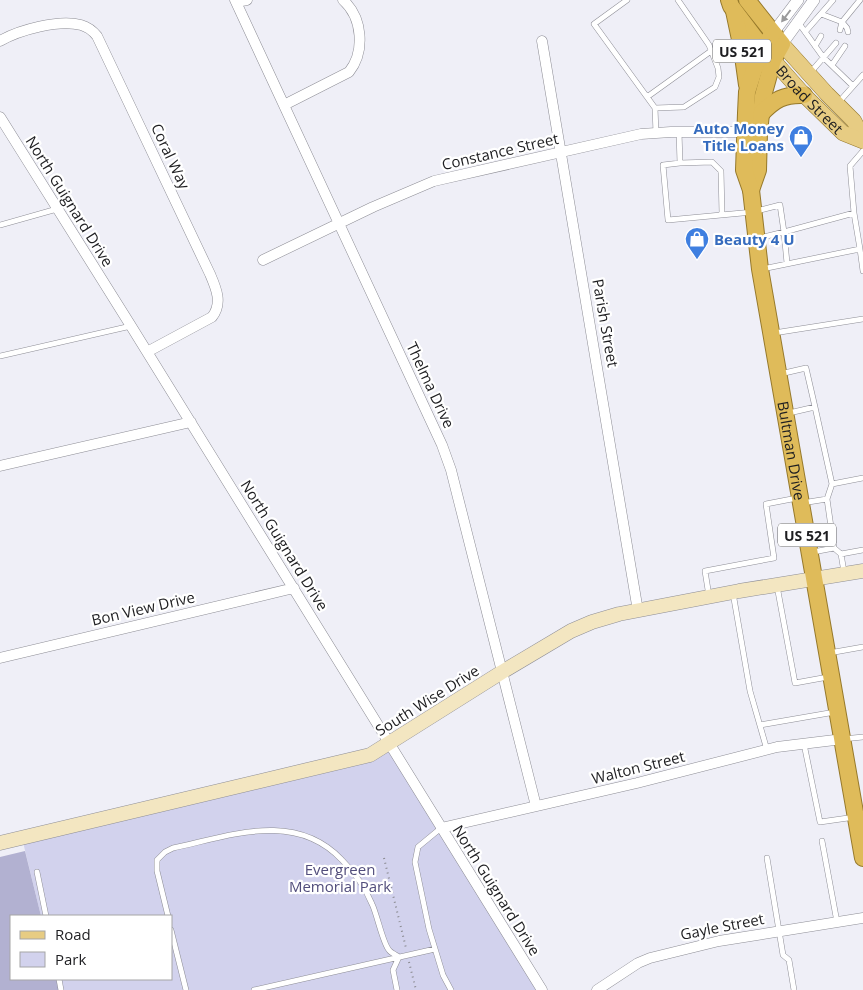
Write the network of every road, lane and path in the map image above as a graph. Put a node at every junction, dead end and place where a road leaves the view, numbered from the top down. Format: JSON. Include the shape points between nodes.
{"nodes":[{"id":1,"x":247,"y":0,"type":"edge"},
{"id":2,"x":343,"y":0,"type":"edge"},
{"id":3,"x":627,"y":0,"type":"edge"},
{"id":4,"x":678,"y":0,"type":"edge"},
{"id":5,"x":747,"y":0,"type":"edge"},
{"id":6,"x":798,"y":0,"type":"edge"},
{"id":7,"x":814,"y":0,"type":"edge"},
{"id":8,"x":833,"y":0,"type":"edge"},
{"id":9,"x":860,"y":0,"type":"edge"},
{"id":10,"x":235,"y":1,"type":"edge"},
{"id":11,"x":732,"y":6,"type":"edge"},
{"id":12,"x":821,"y":14,"type":"junction"},
{"id":13,"x":830,"y":18,"type":"junction"},
{"id":14,"x":797,"y":21,"type":"junction"},
{"id":15,"x":842,"y":22,"type":"junction"},
{"id":16,"x":827,"y":24,"type":"dead end"},
{"id":17,"x":840,"y":30,"type":"dead end"},
{"id":18,"x":805,"y":32,"type":"junction"},
{"id":19,"x":848,"y":32,"type":"dead end"},
{"id":20,"x":821,"y":36,"type":"dead end"},
{"id":21,"x":777,"y":39,"type":"junction"},
{"id":22,"x":0,"y":41,"type":"edge"},
{"id":23,"x":542,"y":41,"type":"dead end"},
{"id":24,"x":836,"y":43,"type":"dead end"},
{"id":25,"x":815,"y":46,"type":"junction"},
{"id":26,"x":845,"y":46,"type":"dead end"},
{"id":27,"x":711,"y":51,"type":"junction"},
{"id":28,"x":768,"y":54,"type":"junction"},
{"id":29,"x":823,"y":57,"type":"junction"},
{"id":30,"x":832,"y":66,"type":"junction"},
{"id":31,"x":809,"y":74,"type":"junction"},
{"id":32,"x":863,"y":75,"type":"edge"},
{"id":33,"x":853,"y":86,"type":"junction"},
{"id":34,"x":748,"y":92,"type":"junction"},
{"id":35,"x":804,"y":95,"type":"junction"},
{"id":36,"x":646,"y":96,"type":"junction"},
{"id":37,"x":837,"y":104,"type":"junction"},
{"id":38,"x":284,"y":105,"type":"junction"},
{"id":39,"x":655,"y":108,"type":"junction"},
{"id":40,"x":760,"y":114,"type":"junction"},
{"id":41,"x":0,"y":117,"type":"edge"},
{"id":42,"x":3,"y":130,"type":"edge"},
{"id":43,"x":679,"y":132,"type":"junction"},
{"id":44,"x":752,"y":132,"type":"junction"},
{"id":45,"x":656,"y":133,"type":"junction"},
{"id":46,"x":863,"y":139,"type":"edge"},
{"id":47,"x":863,"y":151,"type":"edge"},
{"id":48,"x":561,"y":152,"type":"junction"},
{"id":49,"x":680,"y":163,"type":"junction"},
{"id":50,"x":57,"y":210,"type":"junction"},
{"id":51,"x":752,"y":212,"type":"junction"},
{"id":52,"x":854,"y":213,"type":"junction"},
{"id":53,"x":722,"y":214,"type":"junction"},
{"id":54,"x":340,"y":224,"type":"junction"},
{"id":55,"x":0,"y":225,"type":"edge"},
{"id":56,"x":784,"y":232,"type":"junction"},
{"id":57,"x":755,"y":238,"type":"junction"},
{"id":58,"x":860,"y":249,"type":"junction"},
{"id":59,"x":263,"y":260,"type":"dead end"},
{"id":60,"x":787,"y":263,"type":"junction"},
{"id":61,"x":760,"y":269,"type":"junction"},
{"id":62,"x":863,"y":271,"type":"edge"},
{"id":63,"x":863,"y":319,"type":"edge"},
{"id":64,"x":131,"y":326,"type":"junction"},
{"id":65,"x":771,"y":333,"type":"junction"},
{"id":66,"x":147,"y":352,"type":"junction"},
{"id":67,"x":0,"y":356,"type":"edge"},
{"id":68,"x":778,"y":374,"type":"junction"},
{"id":69,"x":815,"y":407,"type":"junction"},
{"id":70,"x":786,"y":413,"type":"junction"},
{"id":71,"x":191,"y":422,"type":"junction"},
{"id":72,"x":0,"y":466,"type":"edge"},
{"id":73,"x":863,"y":478,"type":"edge"},
{"id":74,"x":832,"y":484,"type":"junction"},
{"id":75,"x":827,"y":499,"type":"junction"},
{"id":76,"x":801,"y":500,"type":"junction"},
{"id":77,"x":834,"y":548,"type":"junction"},
{"id":78,"x":863,"y":550,"type":"edge"},
{"id":79,"x":810,"y":552,"type":"junction"},
{"id":80,"x":842,"y":554,"type":"junction"},
{"id":81,"x":863,"y":571,"type":"edge"},
{"id":82,"x":844,"y":575,"type":"junction"},
{"id":83,"x":815,"y":580,"type":"junction"},
{"id":84,"x":777,"y":586,"type":"junction"},
{"id":85,"x":294,"y":588,"type":"junction"},
{"id":86,"x":733,"y":592,"type":"junction"},
{"id":87,"x":709,"y":597,"type":"junction"},
{"id":88,"x":638,"y":611,"type":"junction"},
{"id":89,"x":863,"y":647,"type":"edge"},
{"id":90,"x":828,"y":654,"type":"junction"},
{"id":91,"x":0,"y":658,"type":"edge"},
{"id":92,"x":502,"y":672,"type":"junction"},
{"id":93,"x":832,"y":676,"type":"junction"},
{"id":94,"x":838,"y":711,"type":"junction"},
{"id":95,"x":760,"y":725,"type":"junction"},
{"id":96,"x":863,"y":737,"type":"edge"},
{"id":97,"x":843,"y":739,"type":"junction"},
{"id":98,"x":390,"y":744,"type":"junction"},
{"id":99,"x":804,"y":744,"type":"junction"},
{"id":100,"x":767,"y":750,"type":"junction"},
{"id":101,"x":536,"y":806,"type":"junction"},
{"id":102,"x":859,"y":823,"type":"edge"},
{"id":103,"x":441,"y":828,"type":"junction"},
{"id":104,"x":822,"y":841,"type":"dead end"},
{"id":105,"x":0,"y":843,"type":"edge"},
{"id":106,"x":384,"y":858,"type":"dead end"},
{"id":107,"x":767,"y":858,"type":"dead end"},
{"id":108,"x":863,"y":858,"type":"edge"},
{"id":109,"x":37,"y":872,"type":"dead end"},
{"id":110,"x":46,"y":915,"type":"edge"},
{"id":111,"x":168,"y":915,"type":"edge"},
{"id":112,"x":863,"y":918,"type":"edge"},
{"id":113,"x":837,"y":922,"type":"junction"},
{"id":114,"x":779,"y":930,"type":"junction"},
{"id":115,"x":172,"y":934,"type":"edge"},
{"id":116,"x":435,"y":949,"type":"junction"},
{"id":117,"x":408,"y":955,"type":"junction"},
{"id":118,"x":399,"y":957,"type":"junction"},
{"id":119,"x":186,"y":990,"type":"edge"},
{"id":120,"x":254,"y":990,"type":"edge"},
{"id":121,"x":396,"y":990,"type":"edge"},
{"id":122,"x":416,"y":990,"type":"edge"},
{"id":123,"x":451,"y":990,"type":"edge"},
{"id":124,"x":542,"y":990,"type":"edge"},
{"id":125,"x":597,"y":990,"type":"edge"},
{"id":126,"x":794,"y":990,"type":"edge"}],
"edges":[{"from":1,"to":10,"type":"street"},
{"from":2,"to":38,"type":"street","via":[[358,24],[355,65],[349,72]]},
{"from":3,"to":36,"type":"lane","via":[[594,24]]},
{"from":4,"to":27,"type":"lane"},
{"from":5,"to":21,"type":"highway","name":"Broad Street","number":"US 521"},
{"from":6,"to":21,"type":"street","name":"Bultman Drive","one_way":true},
{"from":7,"to":14,"type":"street","name":"Bultman Drive"},
{"from":8,"to":12,"type":"lane"},
{"from":9,"to":15,"type":"lane"},
{"from":10,"to":38,"type":"street","name":"Thelma Drive"},
{"from":11,"to":28,"type":"highway","name":"Broad Street"},
{"from":11,"to":34,"type":"highway","number":"US 521"},
{"from":12,"to":13,"type":"lane"},
{"from":12,"to":18,"type":"lane"},
{"from":13,"to":15,"type":"lane"},
{"from":13,"to":16,"type":"lane"},
{"from":14,"to":18,"type":"lane"},
{"from":14,"to":21,"type":"street","name":"Bultman Drive"},
{"from":15,"to":17,"type":"lane"},
{"from":15,"to":19,"type":"lane"},
{"from":18,"to":25,"type":"lane"},
{"from":20,"to":25,"type":"lane"},
{"from":21,"to":28,"type":"highway","name":"Bultman Drive"},
{"from":21,"to":31,"type":"main road","name":"Broad Street"},
{"from":22,"to":66,"type":"street","name":"Coral Way","via":[[21,32],[52,26],[76,24],[91,29],[210,274],[218,296],[217,311],[212,317]]},
{"from":23,"to":48,"type":"street","name":"Parish Street"},
{"from":24,"to":29,"type":"lane"},
{"from":25,"to":29,"type":"lane"},
{"from":26,"to":30,"type":"lane"},
{"from":27,"to":36,"type":"lane"},
{"from":27,"to":39,"type":"lane","via":[[719,77],[714,87],[684,107]]},
{"from":28,"to":34,"type":"highway","name":"Bultman Drive","via":[[754,70]]},
{"from":28,"to":35,"type":"main road","name":"Broad Street"},
{"from":28,"to":40,"type":"highway","name":"Bultman Drive","number":"US 521"},
{"from":29,"to":30,"type":"lane"},
{"from":29,"to":31,"type":"lane"},
{"from":30,"to":33,"type":"lane"},
{"from":31,"to":37,"type":"main road","name":"Broad Street"},
{"from":32,"to":33,"type":"lane"},
{"from":33,"to":37,"type":"lane"},
{"from":34,"to":44,"type":"highway","name":"Bultman Drive","number":"US 521"},
{"from":35,"to":40,"type":"highway","via":[[792,94],[777,99]]},
{"from":35,"to":46,"type":"main road","name":"Broad Street","via":[[843,133]]},
{"from":36,"to":39,"type":"lane"},
{"from":37,"to":46,"type":"main road","name":"Broad Street","via":[[854,121]]},
{"from":38,"to":54,"type":"street","name":"Thelma Drive"},
{"from":39,"to":45,"type":"lane"},
{"from":40,"to":44,"type":"highway","name":"Bultman Drive","number":"US 521"},
{"from":41,"to":42,"type":"street","name":"North Guignard Drive"},
{"from":42,"to":50,"type":"street","name":"North Guignard Drive"},
{"from":43,"to":44,"type":"street","name":"Constance Street"},
{"from":43,"to":45,"type":"street","name":"Constance Street"},
{"from":43,"to":49,"type":"lane"},
{"from":44,"to":51,"type":"highway","name":"Bultman Drive","number":"US 521","via":[[758,170],[752,190]]},
{"from":45,"to":48,"type":"street","name":"Constance Street"},
{"from":47,"to":52,"type":"lane","via":[[850,166]]},
{"from":48,"to":54,"type":"street","name":"Constance Street","via":[[434,181]]},
{"from":48,"to":88,"type":"street","name":"Parish Street"},
{"from":49,"to":53,"type":"lane","via":[[712,162],[721,171]]},
{"from":49,"to":53,"type":"lane","via":[[663,165],[668,220]]},
{"from":50,"to":55,"type":"lane"},
{"from":50,"to":64,"type":"street","name":"North Guignard Drive"},
{"from":51,"to":53,"type":"lane"},
{"from":51,"to":56,"type":"lane","via":[[780,205]]},
{"from":51,"to":57,"type":"highway","name":"Bultman Drive","number":"US 521"},
{"from":52,"to":56,"type":"lane"},
{"from":52,"to":58,"type":"lane"},
{"from":54,"to":59,"type":"street","name":"Constance Street"},
{"from":54,"to":92,"type":"street","name":"Thelma Drive","via":[[442,445]]},
{"from":56,"to":57,"type":"lane"},
{"from":56,"to":60,"type":"lane"},
{"from":57,"to":61,"type":"highway","name":"Bultman Drive","number":"US 521"},
{"from":58,"to":60,"type":"lane"},
{"from":58,"to":62,"type":"lane"},
{"from":60,"to":61,"type":"lane"},
{"from":61,"to":65,"type":"highway","name":"Bultman Drive","number":"US 521"},
{"from":63,"to":65,"type":"lane"},
{"from":64,"to":66,"type":"street","name":"North Guignard Drive"},
{"from":64,"to":67,"type":"lane"},
{"from":65,"to":68,"type":"highway","name":"Bultman Drive","number":"US 521"},
{"from":66,"to":71,"type":"street","name":"North Guignard Drive"},
{"from":68,"to":69,"type":"lane","via":[[806,368]]},
{"from":68,"to":70,"type":"highway","name":"Bultman Drive","number":"US 521"},
{"from":69,"to":70,"type":"lane"},
{"from":69,"to":74,"type":"lane"},
{"from":70,"to":76,"type":"highway","name":"Bultman Drive","number":"US 521"},
{"from":71,"to":72,"type":"street"},
{"from":71,"to":85,"type":"street","name":"North Guignard Drive"},
{"from":73,"to":74,"type":"lane"},
{"from":74,"to":75,"type":"lane"},
{"from":75,"to":76,"type":"lane"},
{"from":75,"to":77,"type":"lane"},
{"from":76,"to":79,"type":"highway","name":"Bultman Drive","number":"US 521"},
{"from":76,"to":87,"type":"lane","via":[[766,504],[774,558],[704,571]]},
{"from":77,"to":79,"type":"lane"},
{"from":77,"to":80,"type":"lane"},
{"from":78,"to":80,"type":"lane"},
{"from":79,"to":83,"type":"highway","name":"Bultman Drive","number":"US 521"},
{"from":80,"to":82,"type":"lane"},
{"from":81,"to":82,"type":"main road","name":"South Wise Drive"},
{"from":82,"to":83,"type":"main road","name":"South Wise Drive"},
{"from":83,"to":84,"type":"main road","name":"South Wise Drive"},
{"from":83,"to":90,"type":"highway","name":"Bultman Drive","number":"US 521"},
{"from":84,"to":86,"type":"main road","name":"South Wise Drive"},
{"from":84,"to":93,"type":"lane","via":[[795,682]]},
{"from":85,"to":91,"type":"street","name":"Bon View Drive"},
{"from":85,"to":98,"type":"street","name":"North Guignard Drive"},
{"from":86,"to":87,"type":"main road","name":"South Wise Drive"},
{"from":86,"to":95,"type":"lane","via":[[750,691]]},
{"from":87,"to":88,"type":"main road","name":"South Wise Drive"},
{"from":88,"to":92,"type":"main road","name":"South Wise Drive","via":[[601,619],[571,631]]},
{"from":89,"to":90,"type":"lane"},
{"from":90,"to":93,"type":"highway","name":"Bultman Drive","number":"US 521"},
{"from":92,"to":98,"type":"main road","name":"South Wise Drive"},
{"from":92,"to":101,"type":"street","name":"Thelma Drive"},
{"from":93,"to":94,"type":"highway","name":"Bultman Drive","number":"US 521"},
{"from":94,"to":95,"type":"lane"},
{"from":94,"to":97,"type":"highway","name":"Bultman Drive","number":"US 521"},
{"from":95,"to":100,"type":"lane"},
{"from":96,"to":97,"type":"lane"},
{"from":97,"to":99,"type":"street","name":"Walton Street"},
{"from":97,"to":102,"type":"highway","name":"Bultman Drive","number":"US 521"},
{"from":98,"to":103,"type":"street","name":"North Guignard Drive"},
{"from":98,"to":105,"type":"main road","name":"South Wise Drive","via":[[370,755]]},
{"from":99,"to":100,"type":"street","name":"Walton Street"},
{"from":99,"to":102,"type":"lane","via":[[820,822]]},
{"from":100,"to":101,"type":"street","name":"Walton Street"},
{"from":101,"to":103,"type":"street","name":"Walton Street"},
{"from":102,"to":108,"type":"highway","name":"Bultman Drive","number":"US 521"},
{"from":103,"to":116,"type":"lane","via":[[418,847],[415,862]]},
{"from":103,"to":124,"type":"street","name":"North Guignard Drive"},
{"from":104,"to":113,"type":"lane"},
{"from":106,"to":117,"type":"path"},
{"from":107,"to":114,"type":"lane"},
{"from":109,"to":110,"type":"lane"},
{"from":111,"to":118,"type":"lane","via":[[157,871],[157,860],[165,852],[251,831],[290,830],[332,848],[356,874],[372,903],[388,950]]},
{"from":112,"to":113,"type":"street","name":"Gayle Street"},
{"from":113,"to":114,"type":"street","name":"Gayle Street"},
{"from":114,"to":125,"type":"street","name":"Gayle Street","via":[[650,958]]},
{"from":114,"to":126,"type":"lane"},
{"from":115,"to":119,"type":"lane"},
{"from":116,"to":117,"type":"lane"},
{"from":116,"to":123,"type":"lane"},
{"from":117,"to":118,"type":"lane"},
{"from":117,"to":122,"type":"path"},
{"from":118,"to":120,"type":"lane"},
{"from":118,"to":121,"type":"lane","via":[[393,970]]}]}
